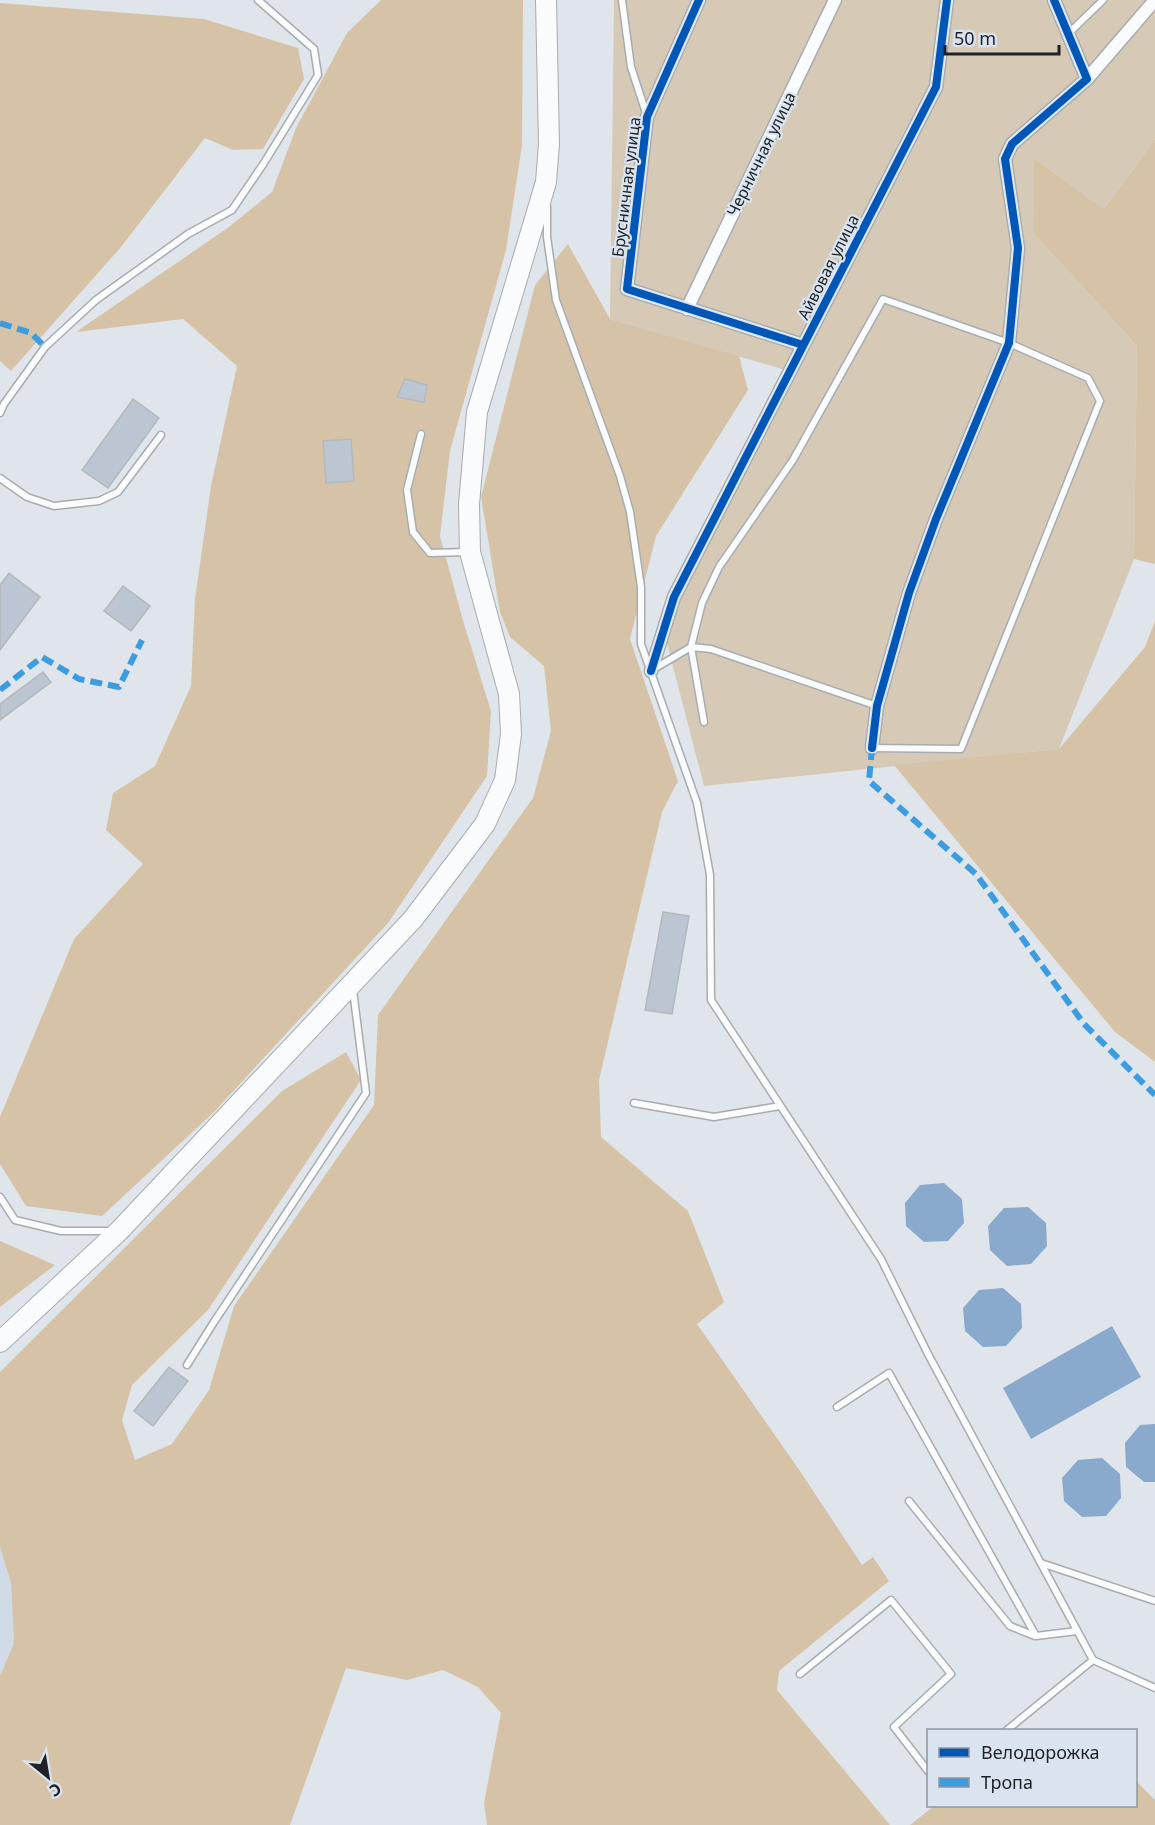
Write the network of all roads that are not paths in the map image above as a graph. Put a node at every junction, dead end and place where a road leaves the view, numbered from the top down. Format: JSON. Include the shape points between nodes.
{"nodes":[{"id":1,"x":258,"y":0,"type":"edge"},
{"id":2,"x":546,"y":0,"type":"edge"},
{"id":3,"x":622,"y":0,"type":"edge"},
{"id":4,"x":699,"y":0,"type":"edge"},
{"id":5,"x":836,"y":0,"type":"edge"},
{"id":6,"x":947,"y":0,"type":"edge"},
{"id":7,"x":1054,"y":0,"type":"edge"},
{"id":8,"x":1103,"y":0,"type":"edge"},
{"id":9,"x":1155,"y":0,"type":"edge"},
{"id":10,"x":1068,"y":34,"type":"junction"},
{"id":11,"x":1087,"y":79,"type":"junction"},
{"id":12,"x":647,"y":117,"type":"junction"},
{"id":13,"x":546,"y":182,"type":"junction"},
{"id":14,"x":687,"y":309,"type":"junction"},
{"id":15,"x":1009,"y":343,"type":"junction"},
{"id":16,"x":803,"y":345,"type":"junction"},
{"id":17,"x":0,"y":413,"type":"edge"},
{"id":18,"x":421,"y":434,"type":"dead end"},
{"id":19,"x":161,"y":435,"type":"dead end"},
{"id":20,"x":0,"y":478,"type":"edge"},
{"id":21,"x":470,"y":552,"type":"junction"},
{"id":22,"x":691,"y":647,"type":"junction"},
{"id":23,"x":651,"y":671,"type":"junction"},
{"id":24,"x":877,"y":706,"type":"junction"},
{"id":25,"x":704,"y":722,"type":"dead end"},
{"id":26,"x":872,"y":748,"type":"joint"},
{"id":27,"x":353,"y":983,"type":"junction"},
{"id":28,"x":633,"y":1103,"type":"dead end"},
{"id":29,"x":780,"y":1106,"type":"junction"},
{"id":30,"x":0,"y":1197,"type":"edge"},
{"id":31,"x":119,"y":1231,"type":"junction"},
{"id":32,"x":0,"y":1342,"type":"edge"},
{"id":33,"x":187,"y":1365,"type":"dead end"},
{"id":34,"x":837,"y":1407,"type":"dead end"},
{"id":35,"x":909,"y":1501,"type":"dead end"},
{"id":36,"x":1041,"y":1563,"type":"junction"},
{"id":37,"x":1155,"y":1601,"type":"edge"},
{"id":38,"x":1077,"y":1631,"type":"junction"},
{"id":39,"x":1036,"y":1636,"type":"junction"},
{"id":40,"x":1093,"y":1660,"type":"junction"},
{"id":41,"x":800,"y":1674,"type":"dead end"},
{"id":42,"x":1155,"y":1688,"type":"edge"},
{"id":43,"x":1009,"y":1729,"type":"edge"},
{"id":44,"x":927,"y":1770,"type":"edge"}],
"edges":[{"from":1,"to":17,"type":"lane","via":[[314,49],[318,75],[264,163],[232,210],[188,234],[96,300],[45,347]]},
{"from":2,"to":13,"type":"main road"},
{"from":3,"to":12,"type":"lane","via":[[631,67]]},
{"from":4,"to":12,"type":"street","name":"Брусничная улица"},
{"from":5,"to":14,"type":"street","name":"Черничная улица"},
{"from":6,"to":16,"type":"street","name":"Айвовая улица","via":[[936,87]]},
{"from":7,"to":10,"type":"street"},
{"from":8,"to":10,"type":"lane"},
{"from":9,"to":11,"type":"street"},
{"from":10,"to":11,"type":"street"},
{"from":11,"to":15,"type":"street","via":[[1012,144],[1005,159],[1018,248]]},
{"from":12,"to":14,"type":"street","name":"Брусничная улица","via":[[627,289]]},
{"from":13,"to":21,"type":"main road","via":[[477,412]]},
{"from":13,"to":23,"type":"lane","via":[[547,237],[555,300],[630,512],[641,587],[641,644]]},
{"from":14,"to":16,"type":"street"},
{"from":15,"to":22,"type":"lane","via":[[883,299],[793,460],[719,567],[702,603]]},
{"from":15,"to":24,"type":"street","via":[[909,593]]},
{"from":15,"to":26,"type":"lane","via":[[1088,378],[1100,401],[961,749]]},
{"from":16,"to":23,"type":"street","name":"Айвовая улица","via":[[674,597]]},
{"from":18,"to":21,"type":"lane","via":[[407,490],[413,532],[430,553]]},
{"from":19,"to":20,"type":"lane","via":[[118,492],[99,501],[54,506],[27,497]]},
{"from":21,"to":27,"type":"main road","via":[[509,694],[511,734],[505,780],[485,824],[413,920]]},
{"from":22,"to":23,"type":"lane"},
{"from":22,"to":24,"type":"lane","via":[[711,649]]},
{"from":22,"to":25,"type":"lane"},
{"from":23,"to":29,"type":"lane","via":[[698,803],[710,875],[711,1000]]},
{"from":24,"to":26,"type":"street"},
{"from":27,"to":31,"type":"main road"},
{"from":27,"to":33,"type":"lane","via":[[366,1093]]},
{"from":28,"to":29,"type":"lane","via":[[714,1117]]},
{"from":29,"to":36,"type":"lane","via":[[881,1259]]},
{"from":30,"to":31,"type":"lane","via":[[15,1220],[61,1231]]},
{"from":31,"to":32,"type":"main road"},
{"from":34,"to":39,"type":"lane","via":[[889,1373]]},
{"from":35,"to":39,"type":"lane","via":[[1010,1626]]},
{"from":36,"to":37,"type":"lane"},
{"from":36,"to":38,"type":"lane"},
{"from":38,"to":39,"type":"lane"},
{"from":38,"to":40,"type":"lane"},
{"from":40,"to":42,"type":"lane"},
{"from":40,"to":43,"type":"lane"},
{"from":41,"to":44,"type":"lane","via":[[891,1600],[951,1674],[894,1727]]}]}
